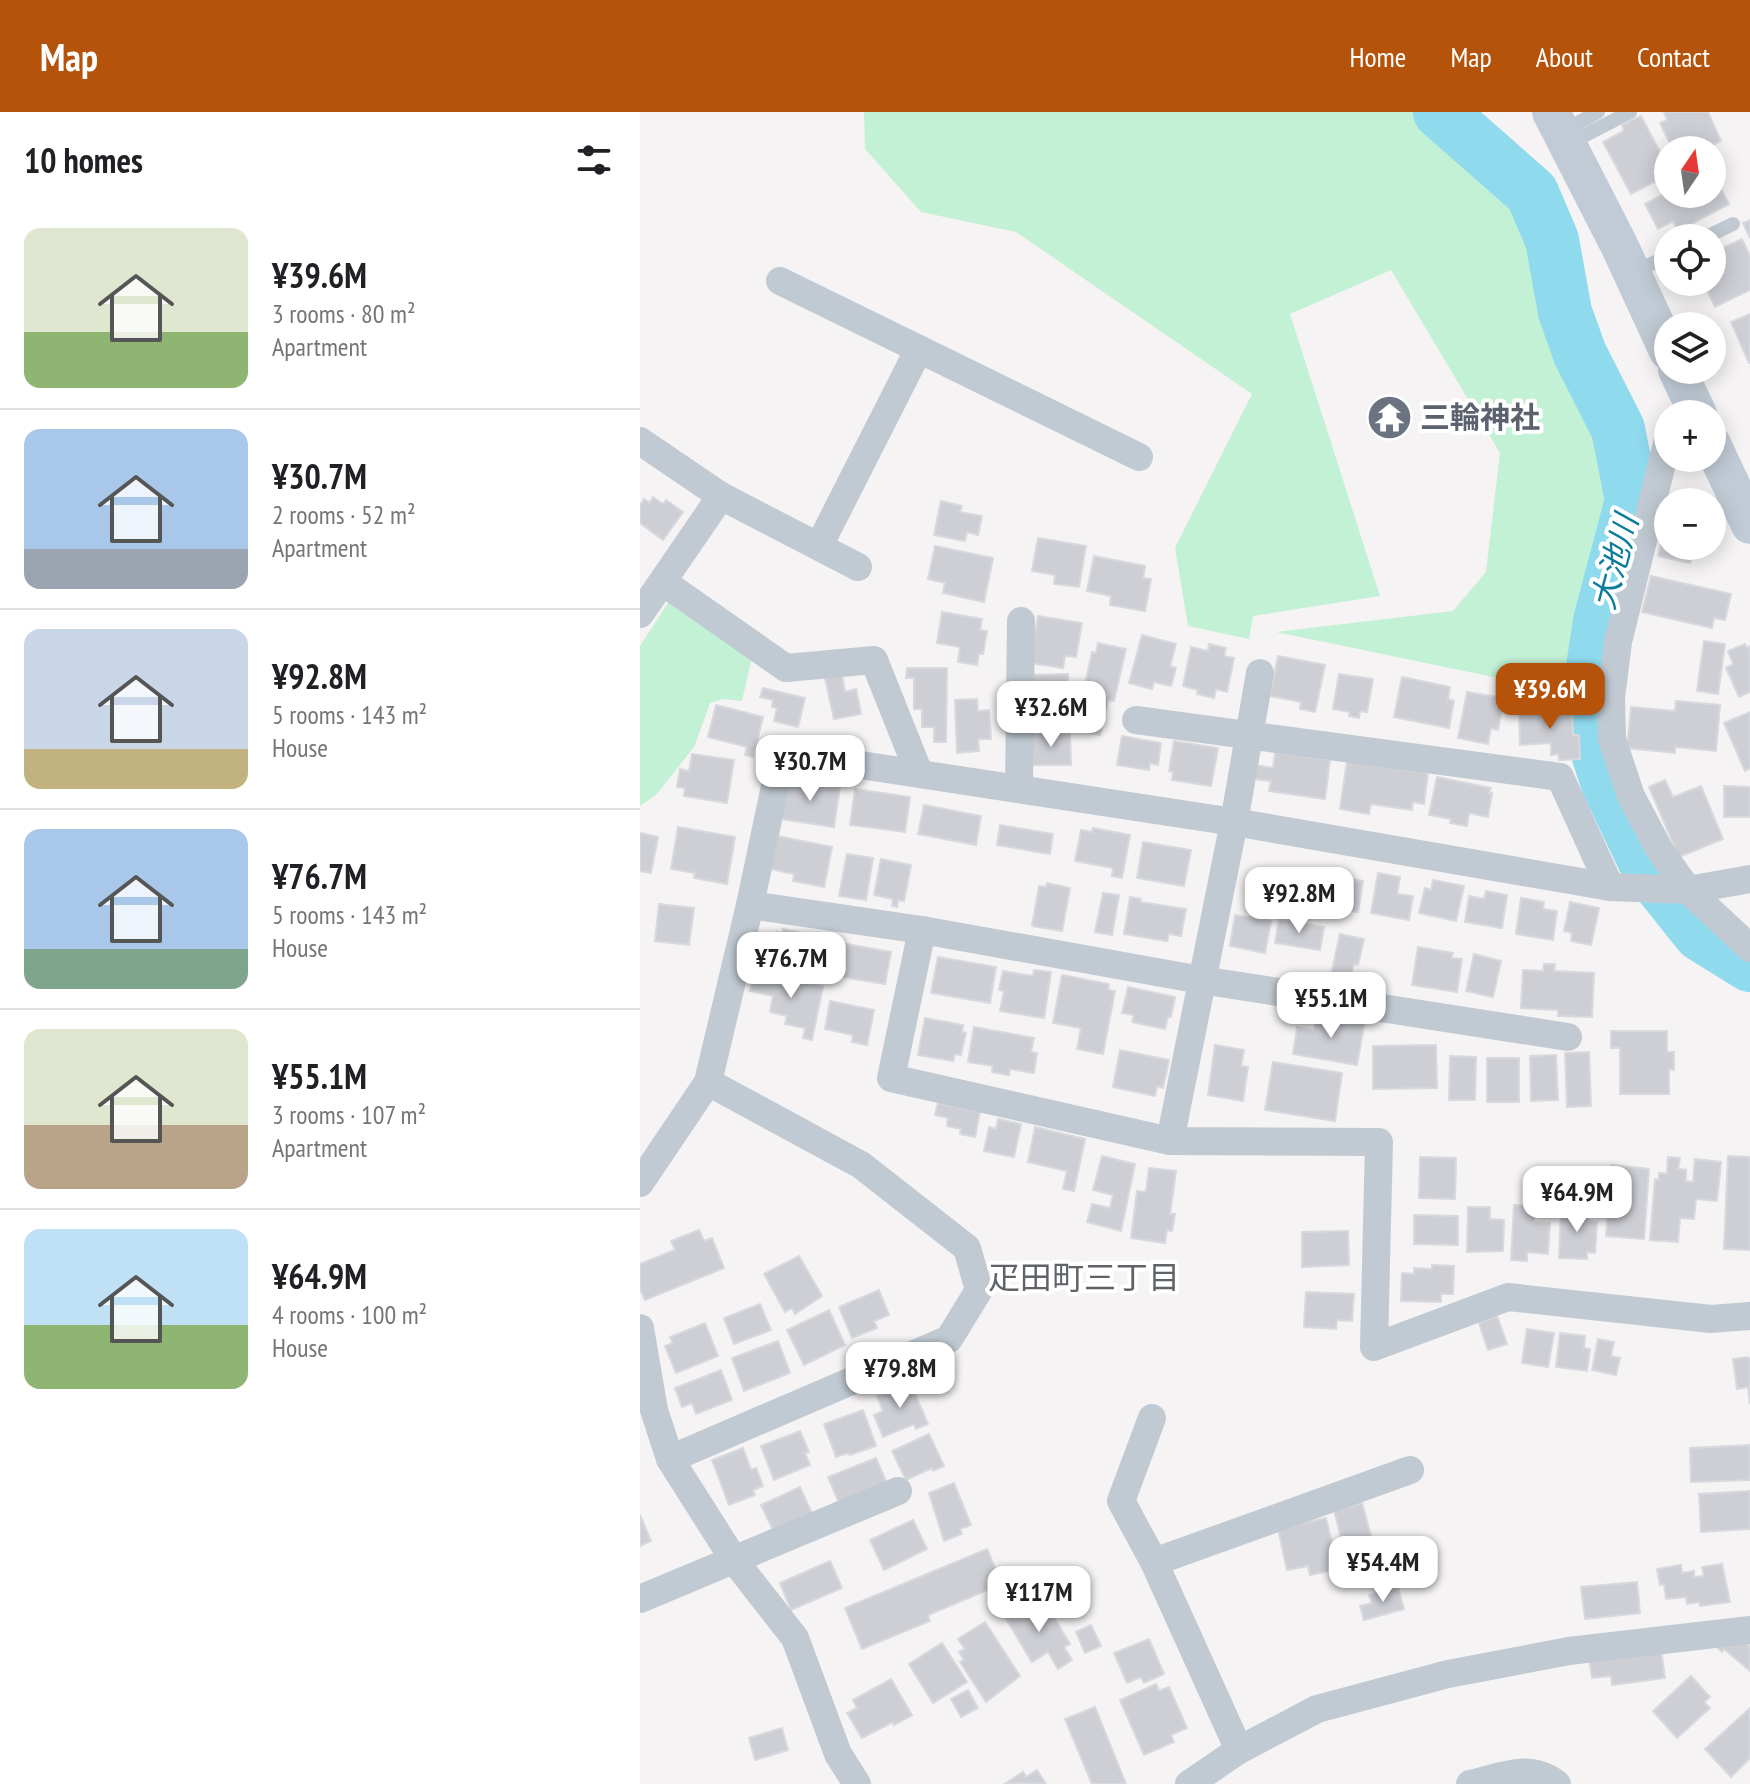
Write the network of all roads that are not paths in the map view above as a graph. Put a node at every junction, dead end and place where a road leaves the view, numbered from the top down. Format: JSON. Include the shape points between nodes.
{"nodes":[{"id":1,"x":1598,"y":112,"type":"edge"},
{"id":2,"x":1630,"y":112,"type":"edge"},
{"id":3,"x":1560,"y":129,"type":"edge"},
{"id":4,"x":1733,"y":224,"type":"dead end"},
{"id":5,"x":1726,"y":227,"type":"edge"},
{"id":6,"x":1654,"y":263,"type":"edge"},
{"id":7,"x":1632,"y":273,"type":"junction"},
{"id":8,"x":780,"y":281,"type":"dead end"},
{"id":9,"x":919,"y":349,"type":"junction"},
{"id":10,"x":1680,"y":386,"type":"edge"},
{"id":11,"x":640,"y":441,"type":"edge"},
{"id":12,"x":1139,"y":457,"type":"dead end"},
{"id":13,"x":1660,"y":472,"type":"edge"},
{"id":14,"x":1725,"y":472,"type":"edge"},
{"id":15,"x":721,"y":496,"type":"junction"},
{"id":16,"x":1750,"y":525,"type":"edge"},
{"id":17,"x":819,"y":546,"type":"junction"},
{"id":18,"x":858,"y":567,"type":"dead end"},
{"id":19,"x":663,"y":582,"type":"junction"},
{"id":20,"x":640,"y":614,"type":"edge"},
{"id":21,"x":1021,"y":621,"type":"dead end"},
{"id":22,"x":1260,"y":673,"type":"dead end"},
{"id":23,"x":1136,"y":720,"type":"dead end"},
{"id":24,"x":1250,"y":736,"type":"junction"},
{"id":25,"x":919,"y":773,"type":"junction"},
{"id":26,"x":1019,"y":789,"type":"junction"},
{"id":27,"x":1234,"y":822,"type":"junction"},
{"id":28,"x":1750,"y":879,"type":"edge"},
{"id":29,"x":1610,"y":887,"type":"junction"},
{"id":30,"x":1688,"y":890,"type":"junction"},
{"id":31,"x":750,"y":905,"type":"junction"},
{"id":32,"x":922,"y":930,"type":"junction"},
{"id":33,"x":1750,"y":948,"type":"edge"},
{"id":34,"x":1201,"y":980,"type":"junction"},
{"id":35,"x":1568,"y":1037,"type":"dead end"},
{"id":36,"x":708,"y":1082,"type":"junction"},
{"id":37,"x":1170,"y":1141,"type":"junction"},
{"id":38,"x":640,"y":1183,"type":"edge"},
{"id":39,"x":1750,"y":1316,"type":"edge"},
{"id":40,"x":640,"y":1328,"type":"edge"},
{"id":41,"x":647,"y":1413,"type":"edge"},
{"id":42,"x":1152,"y":1418,"type":"dead end"},
{"id":43,"x":670,"y":1459,"type":"junction"},
{"id":44,"x":1410,"y":1470,"type":"dead end"},
{"id":45,"x":898,"y":1491,"type":"dead end"},
{"id":46,"x":734,"y":1560,"type":"junction"},
{"id":47,"x":1154,"y":1562,"type":"junction"},
{"id":48,"x":640,"y":1599,"type":"edge"},
{"id":49,"x":1750,"y":1630,"type":"edge"},
{"id":50,"x":1239,"y":1750,"type":"junction"},
{"id":51,"x":857,"y":1784,"type":"edge"},
{"id":52,"x":1189,"y":1784,"type":"edge"},
{"id":53,"x":1470,"y":1784,"type":"edge"},
{"id":54,"x":1557,"y":1784,"type":"edge"}],
"edges":[{"from":1,"to":3,"type":"lane"},
{"from":2,"to":3,"type":"lane"},
{"from":3,"to":7,"type":"street"},
{"from":4,"to":5,"type":"lane"},
{"from":6,"to":7,"type":"lane"},
{"from":7,"to":10,"type":"street"},
{"from":8,"to":9,"type":"street"},
{"from":9,"to":12,"type":"street"},
{"from":9,"to":17,"type":"street"},
{"from":11,"to":15,"type":"street"},
{"from":13,"to":30,"type":"street","via":[[1618,642],[1612,739],[1631,796]]},
{"from":14,"to":16,"type":"street"},
{"from":15,"to":17,"type":"street"},
{"from":15,"to":19,"type":"street"},
{"from":17,"to":18,"type":"street"},
{"from":19,"to":20,"type":"street"},
{"from":19,"to":25,"type":"street","via":[[786,668],[874,660]]},
{"from":21,"to":26,"type":"street"},
{"from":22,"to":24,"type":"street"},
{"from":23,"to":24,"type":"street"},
{"from":24,"to":27,"type":"street"},
{"from":24,"to":29,"type":"street","via":[[1560,777]]},
{"from":25,"to":26,"type":"street"},
{"from":25,"to":31,"type":"street","via":[[782,753]]},
{"from":26,"to":27,"type":"street"},
{"from":27,"to":29,"type":"street"},
{"from":27,"to":34,"type":"street"},
{"from":28,"to":30,"type":"street"},
{"from":29,"to":30,"type":"street"},
{"from":30,"to":33,"type":"street"},
{"from":31,"to":32,"type":"street"},
{"from":31,"to":36,"type":"street"},
{"from":32,"to":34,"type":"street"},
{"from":32,"to":37,"type":"street","via":[[891,1078]]},
{"from":34,"to":35,"type":"street"},
{"from":34,"to":37,"type":"street"},
{"from":36,"to":38,"type":"street"},
{"from":36,"to":43,"type":"street","via":[[861,1165],[967,1248],[979,1290],[949,1339]]},
{"from":37,"to":39,"type":"street","via":[[1379,1142],[1374,1347],[1508,1297],[1711,1319]]},
{"from":40,"to":41,"type":"street"},
{"from":41,"to":43,"type":"street"},
{"from":42,"to":47,"type":"street","via":[[1121,1501]]},
{"from":43,"to":46,"type":"street"},
{"from":44,"to":47,"type":"street"},
{"from":45,"to":46,"type":"street"},
{"from":46,"to":48,"type":"street"},
{"from":46,"to":51,"type":"street","via":[[795,1638],[838,1754]]},
{"from":47,"to":50,"type":"street"},
{"from":49,"to":50,"type":"street","via":[[1569,1651],[1448,1674],[1317,1709]]},
{"from":50,"to":52,"type":"street"},
{"from":53,"to":54,"type":"street","via":[[1529,1771],[1544,1773]]}]}
